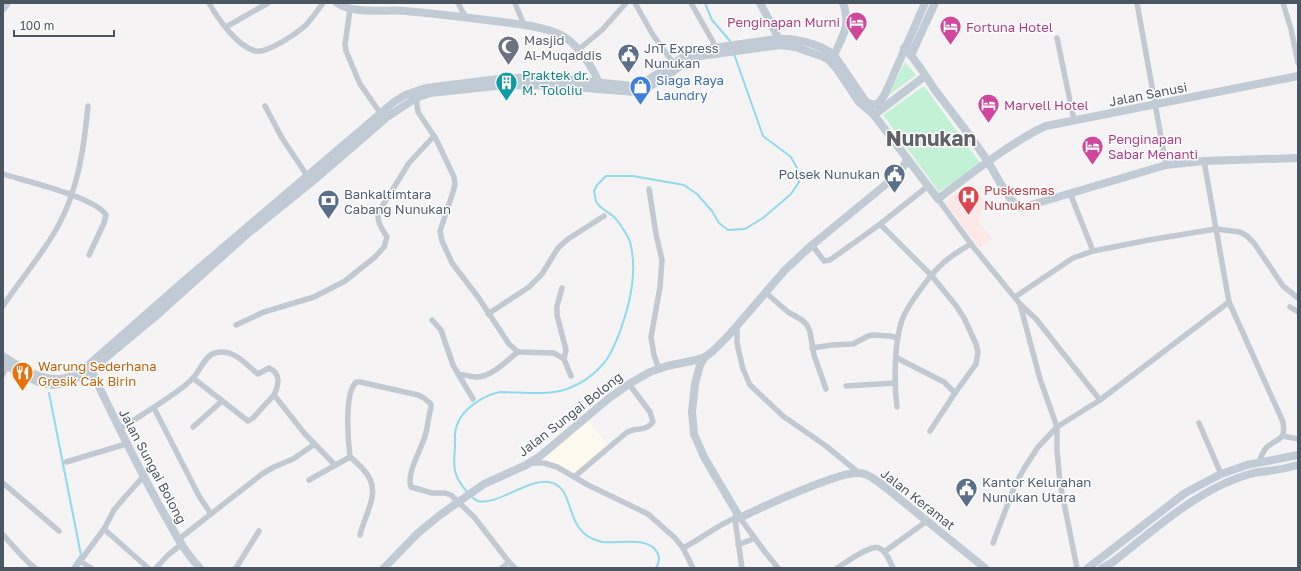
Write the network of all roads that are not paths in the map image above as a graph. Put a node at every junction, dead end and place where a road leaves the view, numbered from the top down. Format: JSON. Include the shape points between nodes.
{"nodes":[{"id":1,"x":7,"y":3,"type":"edge"},
{"id":2,"x":268,"y":3,"type":"edge"},
{"id":3,"x":323,"y":3,"type":"edge"},
{"id":4,"x":337,"y":3,"type":"edge"},
{"id":5,"x":458,"y":3,"type":"edge"},
{"id":6,"x":515,"y":3,"type":"edge"},
{"id":7,"x":626,"y":3,"type":"edge"},
{"id":8,"x":635,"y":3,"type":"edge"},
{"id":9,"x":691,"y":3,"type":"edge"},
{"id":10,"x":760,"y":3,"type":"edge"},
{"id":11,"x":843,"y":3,"type":"edge"},
{"id":12,"x":925,"y":3,"type":"edge"},
{"id":13,"x":936,"y":3,"type":"edge"},
{"id":14,"x":1137,"y":3,"type":"edge"},
{"id":15,"x":1283,"y":3,"type":"edge"},
{"id":16,"x":211,"y":4,"type":"edge"},
{"id":17,"x":3,"y":8,"type":"edge"},
{"id":18,"x":350,"y":9,"type":"junction"},
{"id":19,"x":466,"y":18,"type":"junction"},
{"id":20,"x":524,"y":25,"type":"junction"},
{"id":21,"x":226,"y":27,"type":"junction"},
{"id":22,"x":1057,"y":38,"type":"dead end"},
{"id":23,"x":780,"y":42,"type":"junction"},
{"id":24,"x":904,"y":48,"type":"junction"},
{"id":25,"x":720,"y":49,"type":"junction"},
{"id":26,"x":578,"y":50,"type":"junction"},
{"id":27,"x":834,"y":55,"type":"junction"},
{"id":28,"x":912,"y":55,"type":"junction"},
{"id":29,"x":1298,"y":63,"type":"edge"},
{"id":30,"x":674,"y":64,"type":"junction"},
{"id":31,"x":925,"y":76,"type":"junction"},
{"id":32,"x":1298,"y":76,"type":"edge"},
{"id":33,"x":599,"y":86,"type":"junction"},
{"id":34,"x":416,"y":98,"type":"junction"},
{"id":35,"x":1156,"y":104,"type":"junction"},
{"id":36,"x":88,"y":106,"type":"dead end"},
{"id":37,"x":265,"y":106,"type":"dead end"},
{"id":38,"x":381,"y":114,"type":"junction"},
{"id":39,"x":874,"y":115,"type":"junction"},
{"id":40,"x":1074,"y":120,"type":"junction"},
{"id":41,"x":434,"y":136,"type":"junction"},
{"id":42,"x":907,"y":158,"type":"junction"},
{"id":43,"x":1298,"y":158,"type":"edge"},
{"id":44,"x":988,"y":161,"type":"junction"},
{"id":45,"x":1204,"y":161,"type":"junction"},
{"id":46,"x":1166,"y":165,"type":"junction"},
{"id":47,"x":914,"y":168,"type":"junction"},
{"id":48,"x":3,"y":174,"type":"edge"},
{"id":49,"x":896,"y":176,"type":"junction"},
{"id":50,"x":310,"y":179,"type":"junction"},
{"id":51,"x":928,"y":186,"type":"junction"},
{"id":52,"x":649,"y":189,"type":"dead end"},
{"id":53,"x":1070,"y":193,"type":"junction"},
{"id":54,"x":71,"y":195,"type":"junction"},
{"id":55,"x":938,"y":199,"type":"junction"},
{"id":56,"x":604,"y":216,"type":"dead end"},
{"id":57,"x":879,"y":225,"type":"junction"},
{"id":58,"x":1216,"y":229,"type":"junction"},
{"id":59,"x":971,"y":244,"type":"junction"},
{"id":60,"x":812,"y":246,"type":"junction"},
{"id":61,"x":1093,"y":251,"type":"junction"},
{"id":62,"x":89,"y":255,"type":"dead end"},
{"id":63,"x":932,"y":276,"type":"junction"},
{"id":64,"x":562,"y":288,"type":"dead end"},
{"id":65,"x":765,"y":292,"type":"junction"},
{"id":66,"x":1015,"y":297,"type":"junction"},
{"id":67,"x":1298,"y":298,"type":"edge"},
{"id":68,"x":1229,"y":302,"type":"junction"},
{"id":69,"x":1020,"y":304,"type":"junction"},
{"id":70,"x":3,"y":306,"type":"edge"},
{"id":71,"x":1290,"y":307,"type":"dead end"},
{"id":72,"x":1298,"y":312,"type":"edge"},
{"id":73,"x":154,"y":313,"type":"junction"},
{"id":74,"x":488,"y":314,"type":"junction"},
{"id":75,"x":432,"y":320,"type":"dead end"},
{"id":76,"x":236,"y":325,"type":"dead end"},
{"id":77,"x":737,"y":326,"type":"junction"},
{"id":78,"x":898,"y":338,"type":"junction"},
{"id":79,"x":812,"y":348,"type":"junction"},
{"id":80,"x":518,"y":352,"type":"junction"},
{"id":81,"x":3,"y":356,"type":"edge"},
{"id":82,"x":705,"y":357,"type":"junction"},
{"id":83,"x":564,"y":358,"type":"junction"},
{"id":84,"x":897,"y":358,"type":"junction"},
{"id":85,"x":4,"y":368,"type":"edge"},
{"id":86,"x":659,"y":369,"type":"junction"},
{"id":87,"x":91,"y":370,"type":"junction"},
{"id":88,"x":458,"y":374,"type":"junction"},
{"id":89,"x":571,"y":376,"type":"dead end"},
{"id":90,"x":194,"y":378,"type":"junction"},
{"id":91,"x":895,"y":383,"type":"junction"},
{"id":92,"x":629,"y":384,"type":"junction"},
{"id":93,"x":846,"y":386,"type":"dead end"},
{"id":94,"x":826,"y":390,"type":"dead end"},
{"id":95,"x":955,"y":393,"type":"junction"},
{"id":96,"x":274,"y":395,"type":"junction"},
{"id":97,"x":473,"y":399,"type":"dead end"},
{"id":98,"x":1100,"y":400,"type":"junction"},
{"id":99,"x":222,"y":401,"type":"junction"},
{"id":100,"x":897,"y":407,"type":"dead end"},
{"id":101,"x":154,"y":408,"type":"junction"},
{"id":102,"x":1199,"y":423,"type":"dead end"},
{"id":103,"x":193,"y":427,"type":"dead end"},
{"id":104,"x":1057,"y":427,"type":"junction"},
{"id":105,"x":120,"y":429,"type":"junction"},
{"id":106,"x":930,"y":431,"type":"dead end"},
{"id":107,"x":1283,"y":436,"type":"junction"},
{"id":108,"x":1298,"y":438,"type":"edge"},
{"id":109,"x":126,"y":444,"type":"junction"},
{"id":110,"x":315,"y":444,"type":"junction"},
{"id":111,"x":1298,"y":455,"type":"edge"},
{"id":112,"x":350,"y":457,"type":"junction"},
{"id":113,"x":66,"y":462,"type":"dead end"},
{"id":114,"x":1260,"y":462,"type":"junction"},
{"id":115,"x":529,"y":463,"type":"junction"},
{"id":116,"x":1247,"y":465,"type":"junction"},
{"id":117,"x":1298,"y":465,"type":"edge"},
{"id":118,"x":335,"y":466,"type":"junction"},
{"id":119,"x":859,"y":473,"type":"junction"},
{"id":120,"x":1221,"y":474,"type":"junction"},
{"id":121,"x":1250,"y":474,"type":"junction"},
{"id":122,"x":143,"y":477,"type":"junction"},
{"id":123,"x":574,"y":477,"type":"junction"},
{"id":124,"x":309,"y":480,"type":"dead end"},
{"id":125,"x":3,"y":483,"type":"edge"},
{"id":126,"x":462,"y":500,"type":"junction"},
{"id":127,"x":1163,"y":510,"type":"junction"},
{"id":128,"x":211,"y":514,"type":"junction"},
{"id":129,"x":737,"y":516,"type":"junction"},
{"id":130,"x":1170,"y":518,"type":"junction"},
{"id":131,"x":927,"y":521,"type":"junction"},
{"id":132,"x":104,"y":529,"type":"junction"},
{"id":133,"x":59,"y":530,"type":"dead end"},
{"id":134,"x":259,"y":531,"type":"dead end"},
{"id":135,"x":3,"y":535,"type":"edge"},
{"id":136,"x":360,"y":535,"type":"dead end"},
{"id":137,"x":755,"y":538,"type":"junction"},
{"id":138,"x":180,"y":541,"type":"junction"},
{"id":139,"x":993,"y":543,"type":"dead end"},
{"id":140,"x":738,"y":545,"type":"junction"},
{"id":141,"x":683,"y":548,"type":"junction"},
{"id":142,"x":884,"y":552,"type":"junction"},
{"id":143,"x":80,"y":561,"type":"junction"},
{"id":144,"x":508,"y":562,"type":"junction"},
{"id":145,"x":36,"y":568,"type":"edge"},
{"id":146,"x":75,"y":568,"type":"edge"},
{"id":147,"x":90,"y":568,"type":"edge"},
{"id":148,"x":148,"y":568,"type":"edge"},
{"id":149,"x":156,"y":568,"type":"edge"},
{"id":150,"x":200,"y":568,"type":"edge"},
{"id":151,"x":236,"y":568,"type":"edge"},
{"id":152,"x":384,"y":568,"type":"edge"},
{"id":153,"x":502,"y":568,"type":"edge"},
{"id":154,"x":515,"y":568,"type":"edge"},
{"id":155,"x":693,"y":568,"type":"edge"},
{"id":156,"x":742,"y":568,"type":"edge"},
{"id":157,"x":778,"y":568,"type":"edge"},
{"id":158,"x":837,"y":568,"type":"edge"},
{"id":159,"x":893,"y":568,"type":"edge"},
{"id":160,"x":985,"y":568,"type":"edge"},
{"id":161,"x":1077,"y":568,"type":"edge"},
{"id":162,"x":1088,"y":568,"type":"edge"},
{"id":163,"x":1102,"y":568,"type":"edge"}],
"edges":[{"from":1,"to":17,"type":"street"},
{"from":2,"to":21,"type":"street"},
{"from":3,"to":21,"type":"street","via":[[306,25],[292,36],[265,50],[248,48]]},
{"from":4,"to":18,"type":"street"},
{"from":5,"to":19,"type":"street"},
{"from":6,"to":20,"type":"street"},
{"from":7,"to":26,"type":"street","via":[[602,30]]},
{"from":8,"to":30,"type":"street"},
{"from":9,"to":25,"type":"street"},
{"from":10,"to":23,"type":"street"},
{"from":11,"to":27,"type":"street","via":[[847,24]]},
{"from":12,"to":24,"type":"street"},
{"from":13,"to":28,"type":"street"},
{"from":14,"to":35,"type":"street"},
{"from":15,"to":29,"type":"street"},
{"from":16,"to":21,"type":"street"},
{"from":18,"to":19,"type":"street","via":[[405,11]]},
{"from":18,"to":38,"type":"street","via":[[346,51],[360,84]]},
{"from":19,"to":20,"type":"street"},
{"from":20,"to":26,"type":"street","via":[[559,34]]},
{"from":22,"to":40,"type":"street"},
{"from":23,"to":25,"type":"street"},
{"from":23,"to":27,"type":"street","via":[[796,40]]},
{"from":23,"to":39,"type":"street","via":[[829,60],[859,102]]},
{"from":24,"to":27,"type":"street","via":[[883,98],[874,105],[866,102]]},
{"from":24,"to":28,"type":"street"},
{"from":25,"to":30,"type":"street","via":[[693,52]]},
{"from":25,"to":33,"type":"street","via":[[695,57],[659,82],[638,91]]},
{"from":26,"to":33,"type":"street","via":[[590,66]]},
{"from":28,"to":31,"type":"street"},
{"from":30,"to":33,"type":"street","via":[[637,86]]},
{"from":31,"to":39,"type":"street"},
{"from":31,"to":44,"type":"street"},
{"from":32,"to":35,"type":"street","name":"Jalan Sanusi"},
{"from":33,"to":34,"type":"street","via":[[496,86],[430,93]]},
{"from":33,"to":38,"type":"street","via":[[536,77],[434,87],[401,97]]},
{"from":34,"to":41,"type":"street","via":[[418,112]]},
{"from":34,"to":50,"type":"street","via":[[382,121]]},
{"from":35,"to":40,"type":"street","name":"Jalan Sanusi"},
{"from":35,"to":46,"type":"street"},
{"from":36,"to":54,"type":"street","via":[[79,167]]},
{"from":37,"to":50,"type":"street","via":[[282,138]]},
{"from":38,"to":50,"type":"street"},
{"from":39,"to":42,"type":"street"},
{"from":40,"to":44,"type":"street","name":"Jalan Sanusi","via":[[1038,129]]},
{"from":41,"to":74,"type":"street","via":[[455,184],[440,231],[442,241],[452,263]]},
{"from":41,"to":76,"type":"street","via":[[410,164],[378,213],[379,223],[387,237],[384,247],[375,257],[345,281],[314,297],[264,312]]},
{"from":42,"to":47,"type":"street"},
{"from":42,"to":49,"type":"street","name":"Jalan Sungai Bolong"},
{"from":43,"to":45,"type":"street"},
{"from":44,"to":53,"type":"street","via":[[1019,208]]},
{"from":44,"to":55,"type":"street","name":"Jalan Sanusi"},
{"from":45,"to":46,"type":"street"},
{"from":45,"to":58,"type":"street"},
{"from":46,"to":53,"type":"street"},
{"from":47,"to":49,"type":"street","name":"Jalan Sungai Bolong"},
{"from":47,"to":51,"type":"street"},
{"from":48,"to":54,"type":"street"},
{"from":49,"to":60,"type":"street","name":"Jalan Sungai Bolong"},
{"from":50,"to":73,"type":"street"},
{"from":51,"to":55,"type":"street"},
{"from":51,"to":57,"type":"street"},
{"from":52,"to":86,"type":"street","via":[[662,260],[651,337]]},
{"from":53,"to":61,"type":"street"},
{"from":54,"to":62,"type":"street","via":[[94,204],[106,215]]},
{"from":54,"to":70,"type":"street","via":[[57,229]]},
{"from":55,"to":59,"type":"street"},
{"from":56,"to":74,"type":"street","via":[[558,248],[542,274],[530,287]]},
{"from":57,"to":60,"type":"street","via":[[830,260],[824,261]]},
{"from":57,"to":63,"type":"street"},
{"from":58,"to":61,"type":"street"},
{"from":58,"to":67,"type":"street","via":[[1240,232],[1247,236],[1283,286]]},
{"from":58,"to":68,"type":"street"},
{"from":59,"to":63,"type":"street","via":[[940,265]]},
{"from":59,"to":66,"type":"street"},
{"from":60,"to":65,"type":"street","name":"Jalan Sungai Bolong"},
{"from":61,"to":66,"type":"street","via":[[1073,258]]},
{"from":63,"to":78,"type":"street","via":[[910,304]]},
{"from":63,"to":95,"type":"street","via":[[964,318],[978,352],[976,364]]},
{"from":64,"to":83,"type":"street","via":[[557,315],[566,350]]},
{"from":65,"to":77,"type":"street","name":"Jalan Sungai Bolong"},
{"from":65,"to":79,"type":"street","via":[[807,325]]},
{"from":66,"to":69,"type":"street"},
{"from":68,"to":98,"type":"street"},
{"from":68,"to":107,"type":"street","via":[[1283,422]]},
{"from":69,"to":98,"type":"street","via":[[1036,319]]},
{"from":69,"to":104,"type":"street","via":[[1040,379]]},
{"from":71,"to":72,"type":"street"},
{"from":73,"to":81,"type":"street","via":[[85,368],[67,377],[44,378]]},
{"from":73,"to":87,"type":"street"},
{"from":74,"to":80,"type":"street","via":[[509,344]]},
{"from":75,"to":88,"type":"street","via":[[441,330]]},
{"from":77,"to":82,"type":"street","name":"Jalan Sungai Bolong"},
{"from":77,"to":119,"type":"street","via":[[738,348],[750,385],[776,411]]},
{"from":78,"to":79,"type":"street","via":[[873,335],[853,344]]},
{"from":78,"to":84,"type":"street"},
{"from":79,"to":94,"type":"street"},
{"from":80,"to":83,"type":"street","via":[[554,353]]},
{"from":80,"to":88,"type":"street","via":[[485,375],[475,377]]},
{"from":82,"to":86,"type":"street","name":"Jalan Sungai Bolong"},
{"from":82,"to":129,"type":"street","via":[[695,384],[692,412],[694,434]]},
{"from":83,"to":89,"type":"street"},
{"from":84,"to":91,"type":"street"},
{"from":84,"to":95,"type":"street","via":[[944,382]]},
{"from":85,"to":87,"type":"street","via":[[38,382],[54,385],[70,382]]},
{"from":86,"to":92,"type":"street","name":"Jalan Sungai Bolong"},
{"from":87,"to":105,"type":"street","name":"Jalan Sungai Bolong"},
{"from":88,"to":97,"type":"street"},
{"from":90,"to":96,"type":"street","via":[[210,355],[220,352],[233,354],[258,374],[272,369],[278,377]]},
{"from":90,"to":99,"type":"street"},
{"from":90,"to":101,"type":"street"},
{"from":91,"to":93,"type":"street"},
{"from":91,"to":100,"type":"street"},
{"from":92,"to":115,"type":"street","name":"Jalan Sungai Bolong"},
{"from":92,"to":123,"type":"street","via":[[650,412],[653,422],[642,430],[634,429],[626,433]]},
{"from":95,"to":106,"type":"street"},
{"from":96,"to":99,"type":"street","via":[[248,421]]},
{"from":96,"to":110,"type":"street"},
{"from":98,"to":104,"type":"street"},
{"from":99,"to":103,"type":"street"},
{"from":101,"to":105,"type":"street"},
{"from":101,"to":128,"type":"street","via":[[199,496]]},
{"from":102,"to":120,"type":"street"},
{"from":104,"to":139,"type":"street","via":[[1031,456],[1014,485]]},
{"from":104,"to":161,"type":"street","via":[[1060,483]]},
{"from":105,"to":109,"type":"street","name":"Jalan Sungai Bolong"},
{"from":107,"to":108,"type":"street"},
{"from":107,"to":114,"type":"street","via":[[1267,447]]},
{"from":109,"to":113,"type":"street"},
{"from":109,"to":122,"type":"street","name":"Jalan Sungai Bolong"},
{"from":110,"to":118,"type":"street"},
{"from":110,"to":128,"type":"street","via":[[297,457],[262,474]]},
{"from":111,"to":114,"type":"street"},
{"from":112,"to":118,"type":"street"},
{"from":112,"to":126,"type":"street","via":[[348,417],[352,389],[356,382],[418,395],[429,402],[431,408],[425,435],[411,474],[410,486],[432,493],[447,493]]},
{"from":112,"to":136,"type":"street","via":[[372,481],[372,501]]},
{"from":114,"to":116,"type":"street"},
{"from":115,"to":123,"type":"street","via":[[551,465]]},
{"from":115,"to":126,"type":"street","name":"Jalan Sungai Bolong","via":[[477,488]]},
{"from":116,"to":120,"type":"street"},
{"from":116,"to":121,"type":"street"},
{"from":117,"to":121,"type":"street"},
{"from":118,"to":124,"type":"street"},
{"from":119,"to":129,"type":"street","name":"Jalan Keramat","via":[[819,483]]},
{"from":119,"to":131,"type":"street","name":"Jalan Keramat","via":[[872,477]]},
{"from":120,"to":127,"type":"street","via":[[1185,493]]},
{"from":121,"to":130,"type":"street","via":[[1221,485]]},
{"from":122,"to":132,"type":"street","via":[[114,510]]},
{"from":122,"to":138,"type":"street","name":"Jalan Sungai Bolong"},
{"from":123,"to":141,"type":"street","via":[[648,514]]},
{"from":125,"to":133,"type":"street"},
{"from":126,"to":144,"type":"street"},
{"from":126,"to":152,"type":"street","name":"Jalan Sungai Bolong","via":[[427,524]]},
{"from":127,"to":130,"type":"street"},
{"from":127,"to":162,"type":"street"},
{"from":128,"to":138,"type":"street"},
{"from":129,"to":137,"type":"street"},
{"from":129,"to":140,"type":"street"},
{"from":129,"to":141,"type":"street"},
{"from":130,"to":163,"type":"street"},
{"from":131,"to":142,"type":"street"},
{"from":131,"to":160,"type":"street","name":"Jalan Keramat"},
{"from":132,"to":143,"type":"street"},
{"from":132,"to":148,"type":"street"},
{"from":134,"to":151,"type":"street"},
{"from":135,"to":145,"type":"street","via":[[25,560]]},
{"from":137,"to":140,"type":"street"},
{"from":137,"to":157,"type":"street"},
{"from":138,"to":149,"type":"street"},
{"from":138,"to":150,"type":"street","name":"Jalan Sungai Bolong"},
{"from":140,"to":156,"type":"street"},
{"from":141,"to":155,"type":"street"},
{"from":142,"to":158,"type":"street","via":[[874,547]]},
{"from":142,"to":159,"type":"street"},
{"from":143,"to":146,"type":"street"},
{"from":143,"to":147,"type":"street"},
{"from":144,"to":153,"type":"street"},
{"from":144,"to":154,"type":"street"}]}
